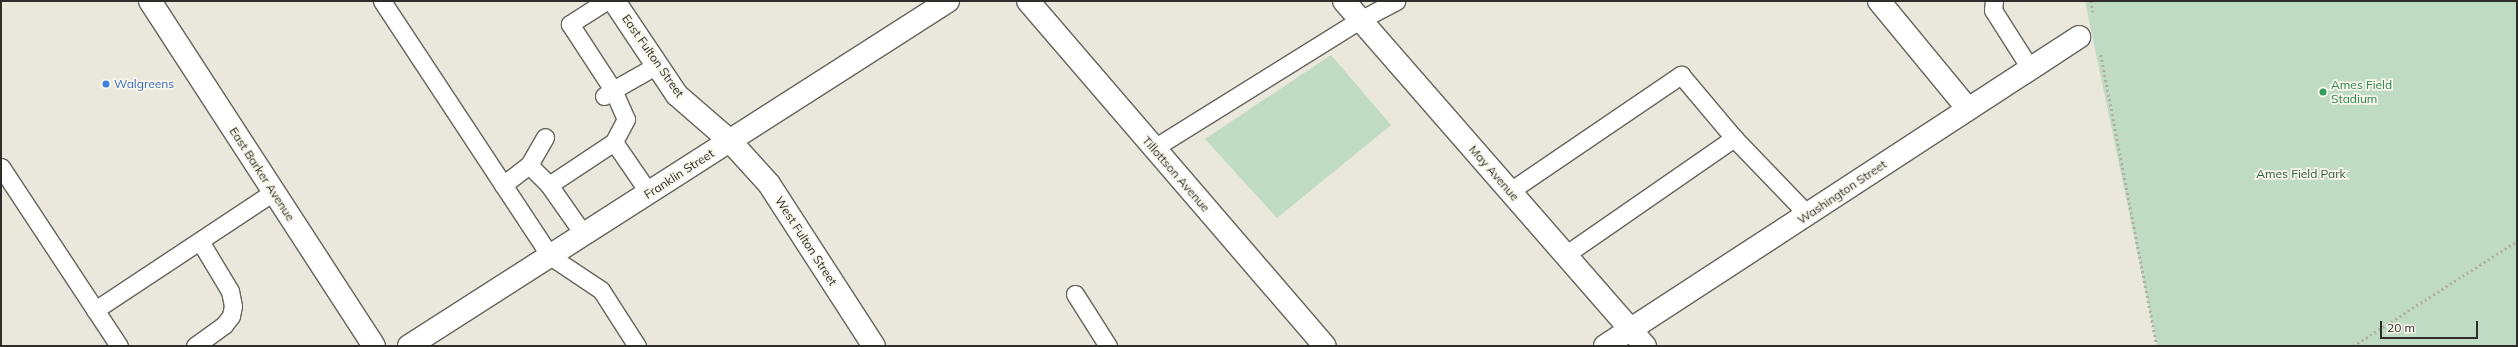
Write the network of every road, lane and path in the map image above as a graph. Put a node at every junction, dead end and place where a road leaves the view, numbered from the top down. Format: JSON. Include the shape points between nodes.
{"nodes":[{"id":1,"x":150,"y":1,"type":"edge"},
{"id":2,"x":382,"y":1,"type":"edge"},
{"id":3,"x":606,"y":1,"type":"edge"},
{"id":4,"x":614,"y":1,"type":"edge"},
{"id":5,"x":948,"y":1,"type":"edge"},
{"id":6,"x":1028,"y":1,"type":"edge"},
{"id":7,"x":1344,"y":1,"type":"edge"},
{"id":8,"x":1396,"y":1,"type":"edge"},
{"id":9,"x":1878,"y":1,"type":"edge"},
{"id":10,"x":1994,"y":1,"type":"edge"},
{"id":11,"x":2091,"y":1,"type":"edge"},
{"id":12,"x":2094,"y":16,"type":"dead end"},
{"id":13,"x":1360,"y":20,"type":"junction"},
{"id":14,"x":2079,"y":38,"type":"dead end"},
{"id":15,"x":2100,"y":46,"type":"dead end"},
{"id":16,"x":657,"y":65,"type":"junction"},
{"id":17,"x":2030,"y":68,"type":"junction"},
{"id":18,"x":608,"y":93,"type":"junction"},
{"id":19,"x":1968,"y":108,"type":"junction"},
{"id":20,"x":545,"y":138,"type":"dead end"},
{"id":21,"x":1734,"y":138,"type":"junction"},
{"id":22,"x":730,"y":141,"type":"junction"},
{"id":23,"x":614,"y":142,"type":"junction"},
{"id":24,"x":1154,"y":148,"type":"junction"},
{"id":25,"x":529,"y":165,"type":"junction"},
{"id":26,"x":1,"y":167,"type":"edge"},
{"id":27,"x":549,"y":184,"type":"junction"},
{"id":28,"x":503,"y":185,"type":"junction"},
{"id":29,"x":1510,"y":191,"type":"junction"},
{"id":30,"x":274,"y":192,"type":"junction"},
{"id":31,"x":649,"y":193,"type":"junction"},
{"id":32,"x":1808,"y":215,"type":"junction"},
{"id":33,"x":584,"y":235,"type":"junction"},
{"id":34,"x":200,"y":241,"type":"junction"},
{"id":35,"x":2517,"y":241,"type":"edge"},
{"id":36,"x":1565,"y":255,"type":"junction"},
{"id":37,"x":550,"y":256,"type":"junction"},
{"id":38,"x":1075,"y":294,"type":"dead end"},
{"id":39,"x":95,"y":310,"type":"junction"},
{"id":40,"x":1631,"y":330,"type":"junction"},
{"id":41,"x":119,"y":346,"type":"edge"},
{"id":42,"x":195,"y":346,"type":"edge"},
{"id":43,"x":374,"y":346,"type":"edge"},
{"id":44,"x":409,"y":346,"type":"edge"},
{"id":45,"x":637,"y":346,"type":"edge"},
{"id":46,"x":874,"y":346,"type":"edge"},
{"id":47,"x":1108,"y":346,"type":"edge"},
{"id":48,"x":1325,"y":346,"type":"edge"},
{"id":49,"x":1604,"y":346,"type":"edge"},
{"id":50,"x":1645,"y":346,"type":"edge"},
{"id":51,"x":2157,"y":346,"type":"edge"},
{"id":52,"x":2353,"y":346,"type":"edge"}],
"edges":[{"from":1,"to":30,"type":"street","name":"East Barker Avenue"},
{"from":2,"to":28,"type":"lane"},
{"from":3,"to":18,"type":"lane","via":[[570,24]]},
{"from":4,"to":16,"type":"street","name":"East Fulton Street"},
{"from":5,"to":22,"type":"street","name":"Franklin Street"},
{"from":6,"to":24,"type":"street","name":"Tillottson Avenue"},
{"from":7,"to":13,"type":"street","name":"May Avenue"},
{"from":8,"to":13,"type":"lane"},
{"from":9,"to":19,"type":"street"},
{"from":10,"to":17,"type":"lane","via":[[1993,10]]},
{"from":11,"to":12,"type":"path"},
{"from":13,"to":24,"type":"lane"},
{"from":13,"to":29,"type":"street","name":"May Avenue"},
{"from":14,"to":17,"type":"street","name":"Washington Street"},
{"from":15,"to":51,"type":"path"},
{"from":16,"to":18,"type":"lane"},
{"from":16,"to":22,"type":"street","name":"East Fulton Street","via":[[677,95]]},
{"from":17,"to":19,"type":"street","name":"Washington Street"},
{"from":18,"to":23,"type":"lane","via":[[626,119]]},
{"from":19,"to":32,"type":"street","name":"Washington Street"},
{"from":20,"to":25,"type":"lane"},
{"from":21,"to":29,"type":"lane","via":[[1681,75]]},
{"from":21,"to":32,"type":"lane"},
{"from":21,"to":36,"type":"lane"},
{"from":22,"to":31,"type":"street","name":"Franklin Street"},
{"from":22,"to":46,"type":"street","name":"West Fulton Street","via":[[770,184]]},
{"from":23,"to":27,"type":"lane"},
{"from":23,"to":31,"type":"lane"},
{"from":24,"to":48,"type":"street","name":"Tillottson Avenue"},
{"from":25,"to":27,"type":"lane"},
{"from":25,"to":28,"type":"lane"},
{"from":26,"to":39,"type":"lane"},
{"from":27,"to":33,"type":"lane"},
{"from":28,"to":37,"type":"lane"},
{"from":29,"to":36,"type":"street","name":"May Avenue"},
{"from":30,"to":34,"type":"lane"},
{"from":30,"to":43,"type":"street","name":"East Barker Avenue"},
{"from":31,"to":33,"type":"street","name":"Franklin Street"},
{"from":32,"to":40,"type":"street","name":"Washington Street"},
{"from":33,"to":37,"type":"street","name":"Franklin Street"},
{"from":34,"to":39,"type":"lane"},
{"from":34,"to":42,"type":"lane","via":[[230,291],[233,306],[224,325]]},
{"from":35,"to":52,"type":"path"},
{"from":36,"to":40,"type":"street","name":"May Avenue"},
{"from":37,"to":44,"type":"street","name":"Franklin Street"},
{"from":37,"to":45,"type":"lane","via":[[601,290]]},
{"from":38,"to":47,"type":"lane"},
{"from":39,"to":41,"type":"lane"},
{"from":40,"to":49,"type":"street","name":"Washington Street"},
{"from":40,"to":50,"type":"street","name":"May Avenue"}]}
